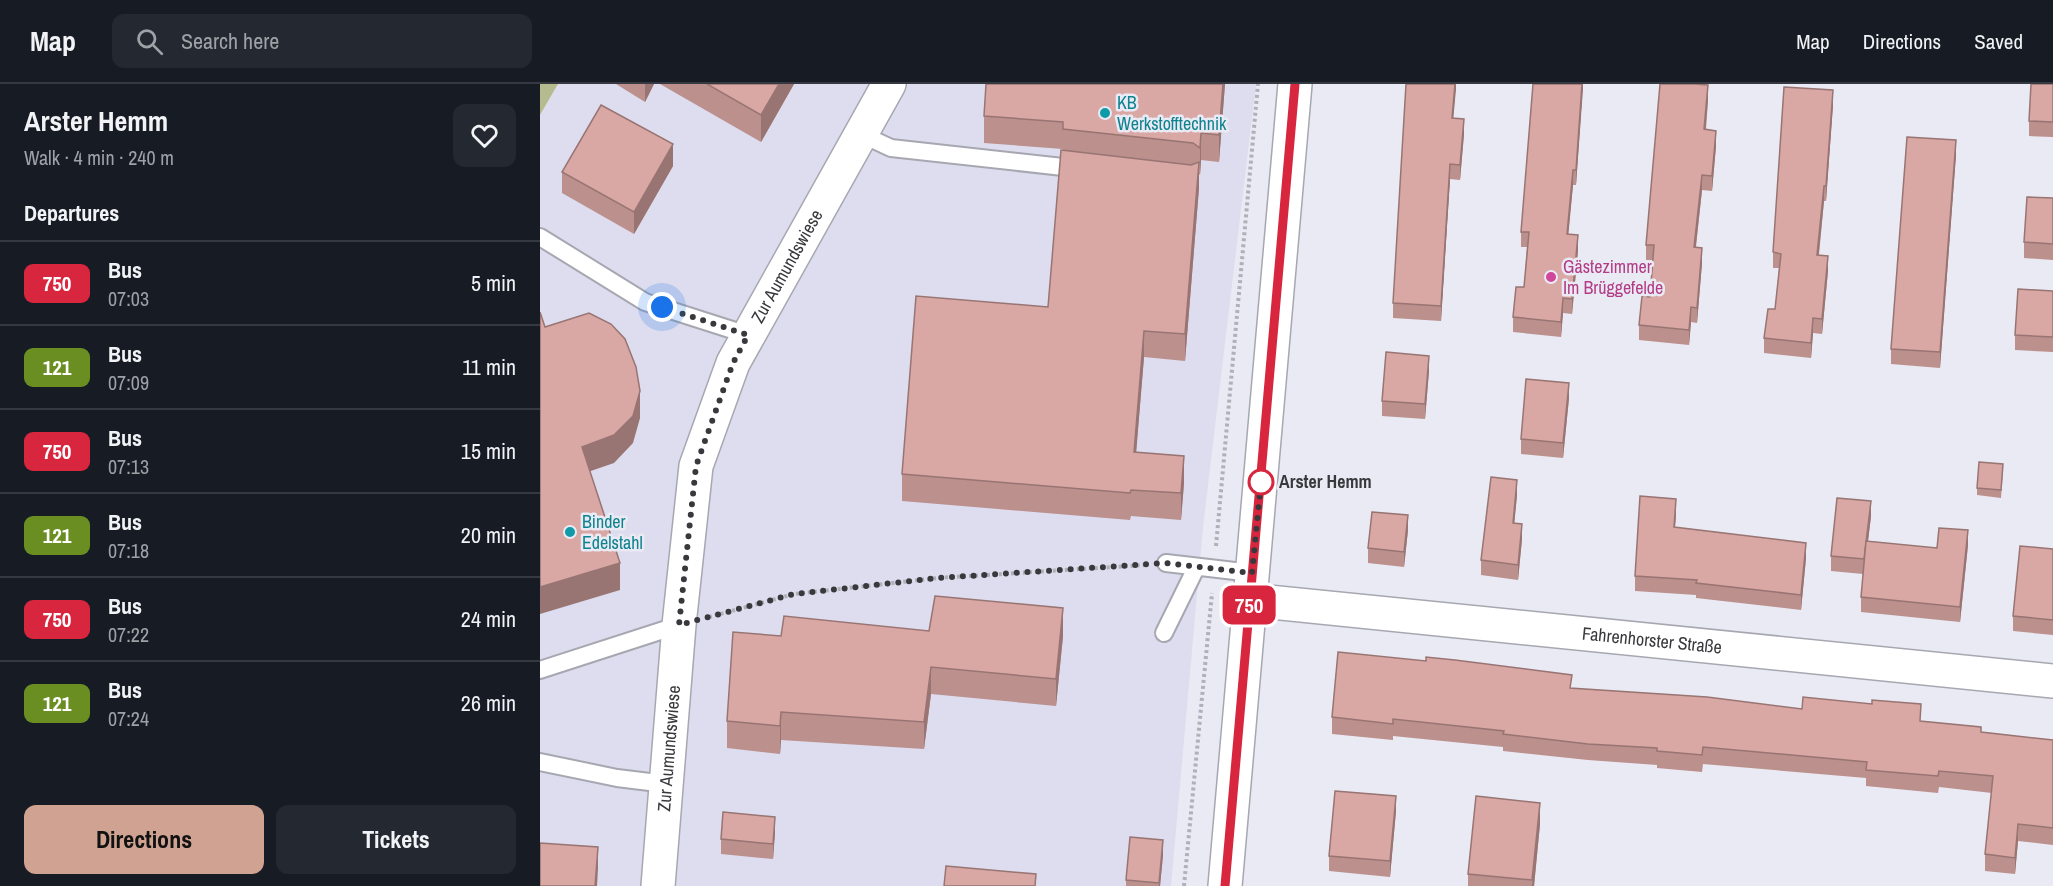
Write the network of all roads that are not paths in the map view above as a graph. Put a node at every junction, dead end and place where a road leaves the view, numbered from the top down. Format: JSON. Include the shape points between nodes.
{"nodes":[{"id":1,"x":889,"y":84,"type":"edge"},
{"id":2,"x":1295,"y":84,"type":"edge"},
{"id":3,"x":861,"y":134,"type":"junction"},
{"id":4,"x":1099,"y":171,"type":"edge"},
{"id":5,"x":540,"y":237,"type":"edge"},
{"id":6,"x":748,"y":335,"type":"junction"},
{"id":7,"x":1166,"y":563,"type":"road end"},
{"id":8,"x":1196,"y":568,"type":"junction"},
{"id":9,"x":1251,"y":586,"type":"junction"},
{"id":10,"x":679,"y":625,"type":"junction"},
{"id":11,"x":1164,"y":633,"type":"dead end"},
{"id":12,"x":540,"y":670,"type":"edge"},
{"id":13,"x":2053,"y":681,"type":"edge"},
{"id":14,"x":540,"y":762,"type":"edge"},
{"id":15,"x":666,"y":784,"type":"junction"},
{"id":16,"x":658,"y":886,"type":"edge"},
{"id":17,"x":1225,"y":886,"type":"edge"}],
"edges":[{"from":1,"to":3,"type":"street","name":"Zur Aumundswiese"},
{"from":2,"to":9,"type":"street"},
{"from":3,"to":4,"type":"lane","via":[[891,148]]},
{"from":3,"to":6,"type":"street","name":"Zur Aumundswiese"},
{"from":5,"to":6,"type":"lane","via":[[645,302]]},
{"from":6,"to":10,"type":"street","name":"Zur Aumundswiese","via":[[733,363],[696,466]]},
{"from":7,"to":8,"type":"lane"},
{"from":8,"to":9,"type":"lane","via":[[1214,570]]},
{"from":8,"to":11,"type":"lane"},
{"from":9,"to":13,"type":"street","name":"Fahrenhorster Straße"},
{"from":9,"to":17,"type":"street"},
{"from":10,"to":12,"type":"lane"},
{"from":10,"to":15,"type":"street","name":"Zur Aumundswiese"},
{"from":14,"to":15,"type":"lane"},
{"from":15,"to":16,"type":"street","name":"Zur Aumundswiese"}]}
